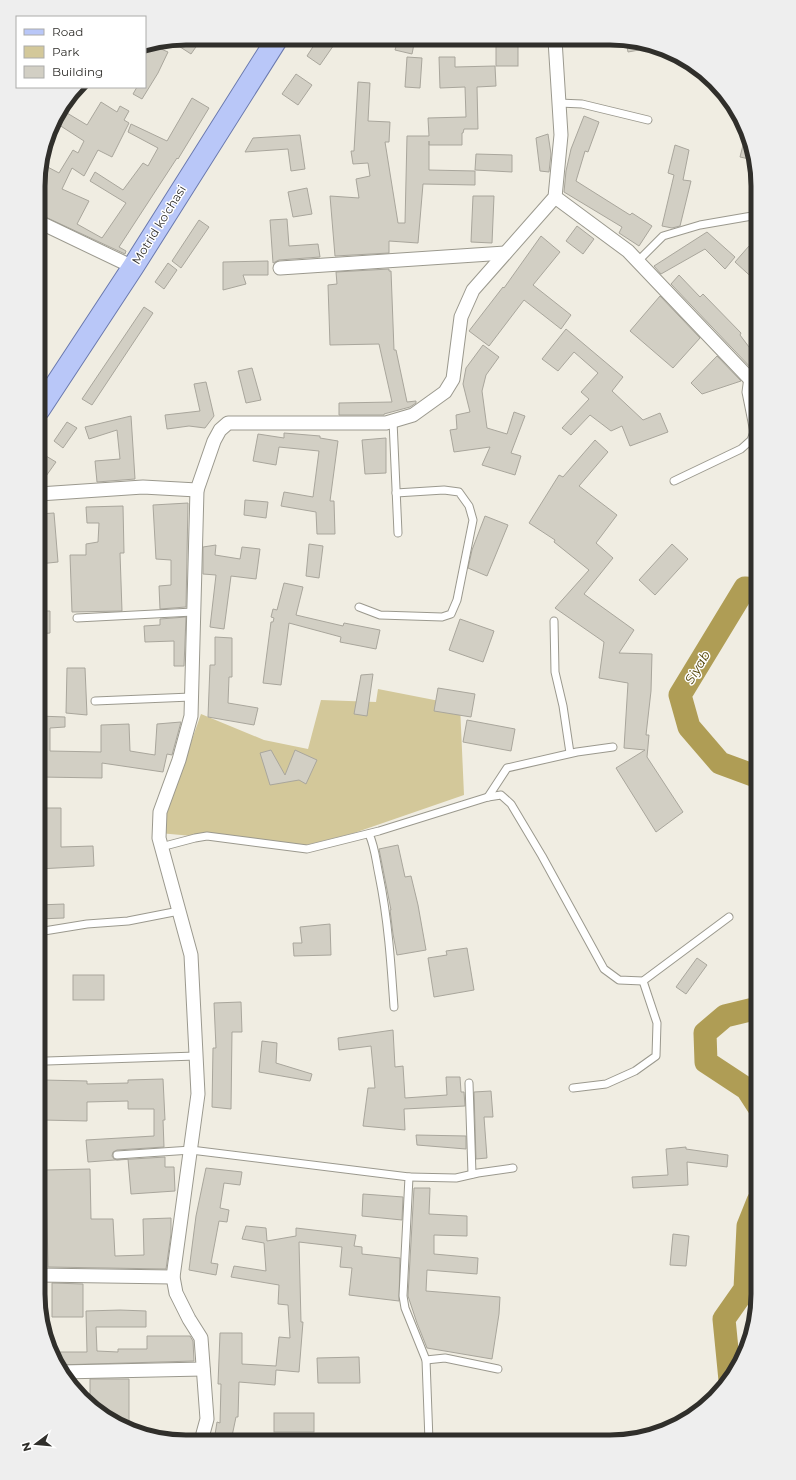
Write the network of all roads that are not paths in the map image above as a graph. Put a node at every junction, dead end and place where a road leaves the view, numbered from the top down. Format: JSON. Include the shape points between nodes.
{"nodes":[{"id":1,"x":273,"y":45,"type":"edge"},
{"id":2,"x":555,"y":45,"type":"edge"},
{"id":3,"x":559,"y":103,"type":"junction"},
{"id":4,"x":648,"y":120,"type":"dead end"},
{"id":5,"x":555,"y":197,"type":"junction"},
{"id":6,"x":751,"y":216,"type":"edge"},
{"id":7,"x":45,"y":225,"type":"edge"},
{"id":8,"x":505,"y":253,"type":"junction"},
{"id":9,"x":638,"y":261,"type":"junction"},
{"id":10,"x":133,"y":267,"type":"junction"},
{"id":11,"x":280,"y":268,"type":"dead end"},
{"id":12,"x":751,"y":377,"type":"edge"},
{"id":13,"x":751,"y":383,"type":"edge"},
{"id":14,"x":45,"y":401,"type":"edge"},
{"id":15,"x":751,"y":417,"type":"edge"},
{"id":16,"x":393,"y":421,"type":"junction"},
{"id":17,"x":751,"y":440,"type":"edge"},
{"id":18,"x":674,"y":481,"type":"dead end"},
{"id":19,"x":197,"y":490,"type":"junction"},
{"id":20,"x":396,"y":493,"type":"junction"},
{"id":21,"x":45,"y":494,"type":"edge"},
{"id":22,"x":398,"y":533,"type":"dead end"},
{"id":23,"x":359,"y":607,"type":"dead end"},
{"id":24,"x":193,"y":612,"type":"junction"},
{"id":25,"x":77,"y":618,"type":"dead end"},
{"id":26,"x":554,"y":621,"type":"dead end"},
{"id":27,"x":191,"y":697,"type":"junction"},
{"id":28,"x":95,"y":701,"type":"dead end"},
{"id":29,"x":613,"y":747,"type":"dead end"},
{"id":30,"x":570,"y":754,"type":"junction"},
{"id":31,"x":488,"y":797,"type":"junction"},
{"id":32,"x":369,"y":834,"type":"junction"},
{"id":33,"x":161,"y":847,"type":"junction"},
{"id":34,"x":179,"y":911,"type":"junction"},
{"id":35,"x":729,"y":917,"type":"dead end"},
{"id":36,"x":45,"y":931,"type":"edge"},
{"id":37,"x":643,"y":981,"type":"junction"},
{"id":38,"x":394,"y":1007,"type":"dead end"},
{"id":39,"x":196,"y":1056,"type":"junction"},
{"id":40,"x":45,"y":1061,"type":"edge"},
{"id":41,"x":469,"y":1083,"type":"dead end"},
{"id":42,"x":573,"y":1088,"type":"dead end"},
{"id":43,"x":191,"y":1150,"type":"junction"},
{"id":44,"x":117,"y":1156,"type":"dead end"},
{"id":45,"x":513,"y":1168,"type":"dead end"},
{"id":46,"x":472,"y":1174,"type":"junction"},
{"id":47,"x":409,"y":1176,"type":"junction"},
{"id":48,"x":45,"y":1275,"type":"edge"},
{"id":49,"x":173,"y":1277,"type":"junction"},
{"id":50,"x":426,"y":1360,"type":"junction"},
{"id":51,"x":203,"y":1369,"type":"junction"},
{"id":52,"x":498,"y":1369,"type":"dead end"},
{"id":53,"x":69,"y":1372,"type":"edge"},
{"id":54,"x":203,"y":1435,"type":"edge"},
{"id":55,"x":429,"y":1435,"type":"edge"}],
"edges":[{"from":1,"to":10,"type":"main road","name":"Motrid ko'chasi"},
{"from":2,"to":3,"type":"street"},
{"from":3,"to":4,"type":"lane","via":[[582,104]]},
{"from":3,"to":5,"type":"street","via":[[561,135]]},
{"from":5,"to":8,"type":"street"},
{"from":5,"to":9,"type":"street"},
{"from":6,"to":9,"type":"lane","via":[[700,225],[663,236]]},
{"from":7,"to":10,"type":"street"},
{"from":8,"to":11,"type":"street"},
{"from":8,"to":16,"type":"street","via":[[472,290],[461,316],[453,379],[445,392],[413,415]]},
{"from":9,"to":12,"type":"street"},
{"from":10,"to":14,"type":"main road","name":"Motrid ko'chasi"},
{"from":13,"to":15,"type":"lane","via":[[746,392]]},
{"from":16,"to":19,"type":"street","via":[[228,424],[220,430],[214,441]]},
{"from":16,"to":20,"type":"lane"},
{"from":17,"to":18,"type":"lane","via":[[741,448]]},
{"from":19,"to":21,"type":"street","via":[[143,487]]},
{"from":19,"to":24,"type":"street"},
{"from":20,"to":22,"type":"lane"},
{"from":20,"to":23,"type":"lane","via":[[444,490],[460,492],[469,506],[473,520],[457,600],[451,614],[442,617],[380,615]]},
{"from":24,"to":25,"type":"lane"},
{"from":24,"to":27,"type":"street"},
{"from":26,"to":30,"type":"lane","via":[[555,672]]},
{"from":27,"to":28,"type":"lane"},
{"from":27,"to":33,"type":"street","via":[[191,716],[180,757],[160,812]]},
{"from":29,"to":30,"type":"lane"},
{"from":30,"to":31,"type":"lane","via":[[507,768]]},
{"from":31,"to":32,"type":"lane"},
{"from":31,"to":37,"type":"lane","via":[[501,795],[511,804],[604,970],[619,980]]},
{"from":32,"to":33,"type":"lane","via":[[307,849],[207,836]]},
{"from":32,"to":38,"type":"lane","via":[[383,897]]},
{"from":33,"to":34,"type":"street"},
{"from":34,"to":36,"type":"lane","via":[[128,921]]},
{"from":34,"to":39,"type":"street","via":[[192,955]]},
{"from":35,"to":37,"type":"lane"},
{"from":37,"to":42,"type":"lane","via":[[657,1023],[656,1056],[635,1071],[606,1084]]},
{"from":39,"to":40,"type":"lane"},
{"from":39,"to":43,"type":"street","via":[[198,1094]]},
{"from":41,"to":46,"type":"lane"},
{"from":43,"to":44,"type":"lane"},
{"from":43,"to":47,"type":"lane"},
{"from":43,"to":49,"type":"street"},
{"from":45,"to":46,"type":"lane"},
{"from":46,"to":47,"type":"lane","via":[[456,1178]]},
{"from":47,"to":50,"type":"lane","via":[[403,1296],[405,1308]]},
{"from":48,"to":49,"type":"street"},
{"from":49,"to":51,"type":"street","via":[[176,1293],[201,1338]]},
{"from":50,"to":52,"type":"lane","via":[[445,1358]]},
{"from":50,"to":55,"type":"lane"},
{"from":51,"to":53,"type":"street"},
{"from":51,"to":54,"type":"street","via":[[207,1419]]}]}
